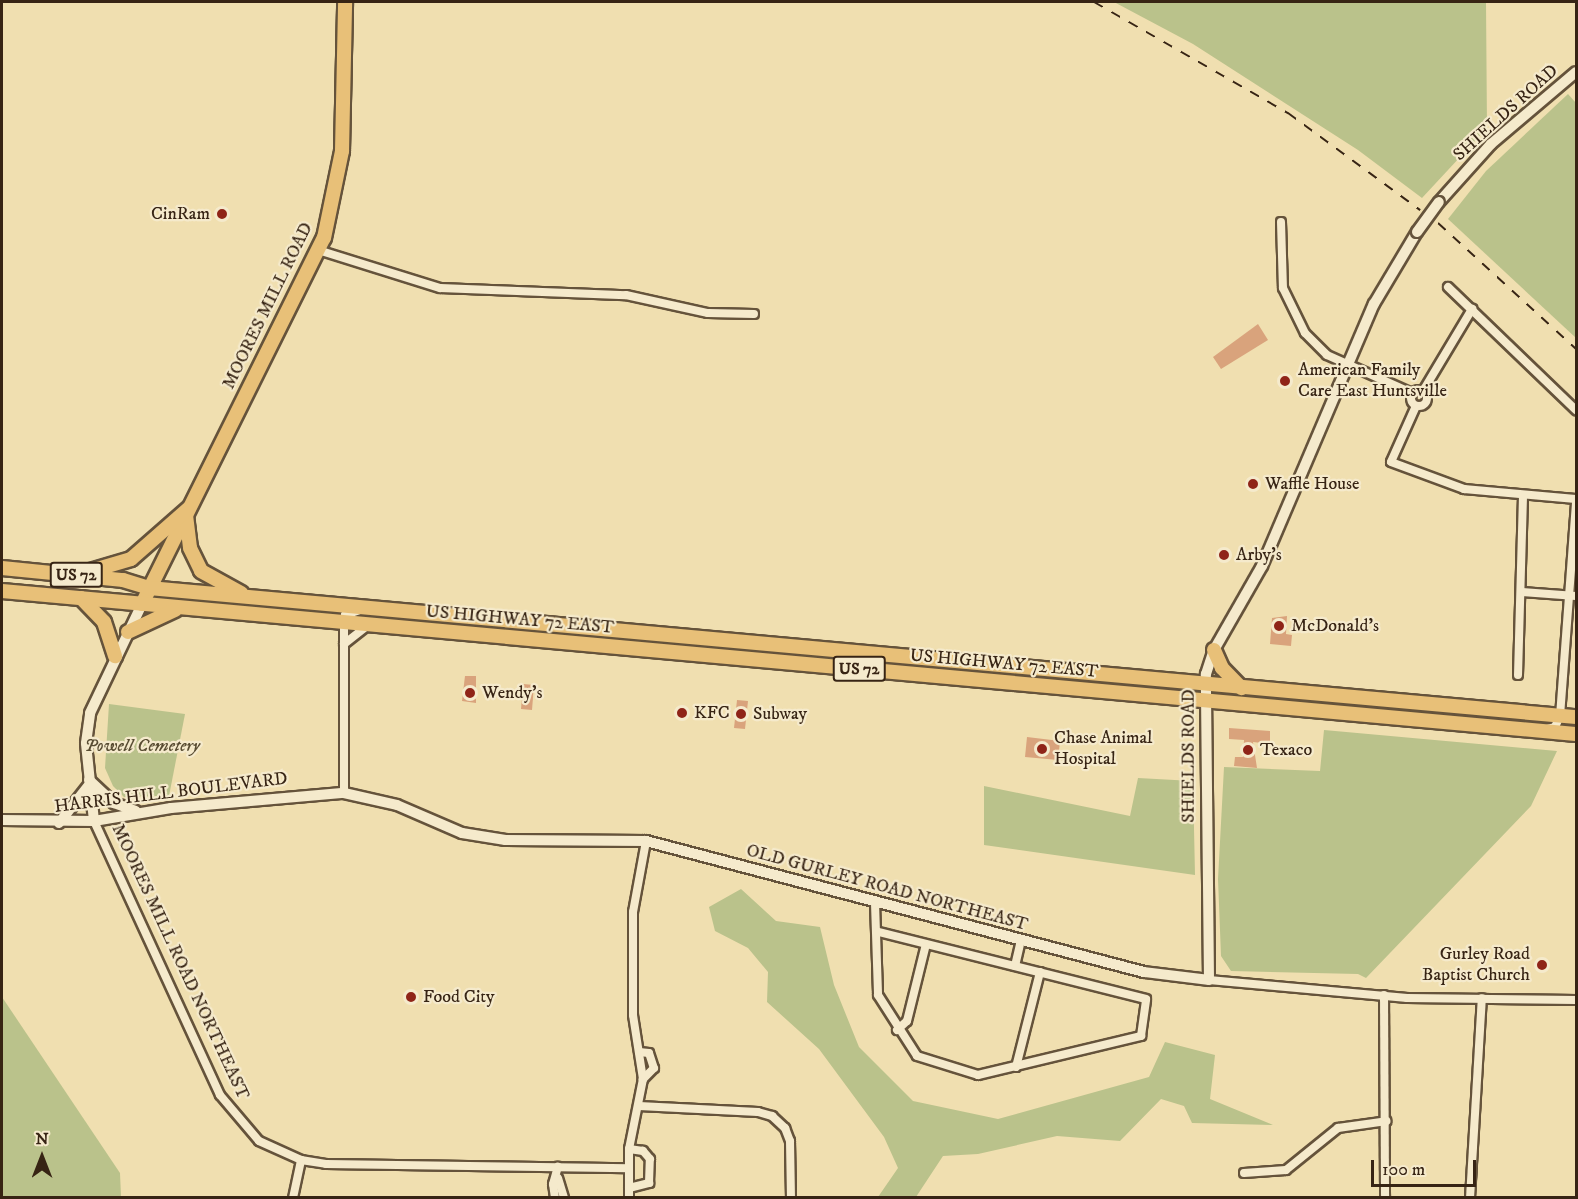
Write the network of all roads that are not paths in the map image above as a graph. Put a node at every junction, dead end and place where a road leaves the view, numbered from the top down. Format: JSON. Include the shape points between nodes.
{"nodes":[{"id":1,"x":345,"y":2,"type":"edge"},
{"id":2,"x":1576,"y":72,"type":"edge"},
{"id":3,"x":1281,"y":222,"type":"dead end"},
{"id":4,"x":318,"y":250,"type":"junction"},
{"id":5,"x":1448,"y":287,"type":"dead end"},
{"id":6,"x":1472,"y":309,"type":"junction"},
{"id":7,"x":754,"y":314,"type":"dead end"},
{"id":8,"x":1348,"y":366,"type":"junction"},
{"id":9,"x":1423,"y":391,"type":"junction"},
{"id":10,"x":1412,"y":393,"type":"junction"},
{"id":11,"x":1416,"y":406,"type":"junction"},
{"id":12,"x":1576,"y":410,"type":"edge"},
{"id":13,"x":1523,"y":495,"type":"junction"},
{"id":14,"x":1576,"y":501,"type":"edge"},
{"id":15,"x":187,"y":511,"type":"junction"},
{"id":16,"x":2,"y":568,"type":"edge"},
{"id":17,"x":77,"y":575,"type":"junction"},
{"id":18,"x":150,"y":588,"type":"junction"},
{"id":19,"x":2,"y":591,"type":"edge"},
{"id":20,"x":1522,"y":592,"type":"junction"},
{"id":21,"x":249,"y":596,"type":"junction"},
{"id":22,"x":1573,"y":596,"type":"edge"},
{"id":23,"x":81,"y":598,"type":"junction"},
{"id":24,"x":142,"y":604,"type":"junction"},
{"id":25,"x":181,"y":608,"type":"junction"},
{"id":26,"x":368,"y":608,"type":"junction"},
{"id":27,"x":344,"y":623,"type":"junction"},
{"id":28,"x":369,"y":625,"type":"junction"},
{"id":29,"x":128,"y":632,"type":"junction"},
{"id":30,"x":344,"y":644,"type":"junction"},
{"id":31,"x":1214,"y":650,"type":"junction"},
{"id":32,"x":115,"y":656,"type":"junction"},
{"id":33,"x":1518,"y":675,"type":"dead end"},
{"id":34,"x":1205,"y":683,"type":"junction"},
{"id":35,"x":1241,"y":688,"type":"junction"},
{"id":36,"x":1203,"y":701,"type":"junction"},
{"id":37,"x":1560,"y":716,"type":"junction"},
{"id":38,"x":1576,"y":717,"type":"edge"},
{"id":39,"x":1540,"y":731,"type":"junction"},
{"id":40,"x":1576,"y":734,"type":"edge"},
{"id":41,"x":89,"y":783,"type":"junction"},
{"id":42,"x":344,"y":793,"type":"junction"},
{"id":43,"x":142,"y":812,"type":"junction"},
{"id":44,"x":2,"y":820,"type":"edge"},
{"id":45,"x":94,"y":821,"type":"junction"},
{"id":46,"x":59,"y":823,"type":"junction"},
{"id":47,"x":646,"y":841,"type":"junction"},
{"id":48,"x":875,"y":903,"type":"junction"},
{"id":49,"x":876,"y":931,"type":"junction"},
{"id":50,"x":1021,"y":940,"type":"junction"},
{"id":51,"x":926,"y":944,"type":"junction"},
{"id":52,"x":1015,"y":966,"type":"junction"},
{"id":53,"x":1040,"y":972,"type":"junction"},
{"id":54,"x":1209,"y":980,"type":"junction"},
{"id":55,"x":1384,"y":995,"type":"junction"},
{"id":56,"x":1482,"y":998,"type":"junction"},
{"id":57,"x":1576,"y":1000,"type":"edge"},
{"id":58,"x":897,"y":1030,"type":"junction"},
{"id":59,"x":1016,"y":1067,"type":"junction"},
{"id":60,"x":639,"y":1106,"type":"junction"},
{"id":61,"x":1387,"y":1121,"type":"junction"},
{"id":62,"x":629,"y":1149,"type":"junction"},
{"id":63,"x":301,"y":1160,"type":"junction"},
{"id":64,"x":558,"y":1167,"type":"junction"},
{"id":65,"x":629,"y":1168,"type":"junction"},
{"id":66,"x":1244,"y":1173,"type":"dead end"},
{"id":67,"x":558,"y":1178,"type":"junction"},
{"id":68,"x":629,"y":1188,"type":"junction"},
{"id":69,"x":293,"y":1197,"type":"edge"},
{"id":70,"x":555,"y":1197,"type":"edge"},
{"id":71,"x":564,"y":1197,"type":"edge"},
{"id":72,"x":629,"y":1197,"type":"edge"},
{"id":73,"x":791,"y":1197,"type":"edge"},
{"id":74,"x":1385,"y":1197,"type":"edge"},
{"id":75,"x":1470,"y":1197,"type":"edge"}],
"edges":[{"from":1,"to":4,"type":"main road","name":"MOORES MILL ROAD","via":[[342,151],[334,204]]},
{"from":2,"to":8,"type":"street","name":"SHIELDS ROAD","bridge":true,"via":[[1491,144],[1439,202],[1374,304]]},
{"from":3,"to":8,"type":"street","via":[[1280,271],[1289,307],[1314,344]]},
{"from":4,"to":7,"type":"street","via":[[440,288],[626,295],[708,313]]},
{"from":4,"to":15,"type":"main road","name":"MOORES MILL ROAD"},
{"from":5,"to":6,"type":"street"},
{"from":6,"to":9,"type":"street"},
{"from":6,"to":12,"type":"street"},
{"from":8,"to":10,"type":"street"},
{"from":8,"to":31,"type":"street","name":"SHIELDS ROAD","via":[[1262,566]]},
{"from":9,"to":10,"type":"street"},
{"from":9,"to":11,"type":"street","via":[[1427,400]]},
{"from":10,"to":11,"type":"street"},
{"from":11,"to":13,"type":"street","via":[[1391,462],[1464,489]]},
{"from":13,"to":14,"type":"street"},
{"from":13,"to":20,"type":"street"},
{"from":14,"to":22,"type":"street"},
{"from":15,"to":17,"type":"main road","via":[[131,559]]},
{"from":15,"to":18,"type":"main road","name":"MOORES MILL ROAD NORTHEAST"},
{"from":15,"to":21,"type":"main road","via":[[190,548],[201,571]]},
{"from":16,"to":17,"type":"main road","number":"US 72"},
{"from":17,"to":18,"type":"main road","number":"US 72"},
{"from":18,"to":21,"type":"main road","name":"US HIGHWAY 72 EAST","number":"US 72"},
{"from":18,"to":24,"type":"main road","name":"MOORES MILL ROAD NORTHEAST"},
{"from":19,"to":23,"type":"main road","number":"US 72"},
{"from":20,"to":22,"type":"street"},
{"from":20,"to":33,"type":"street"},
{"from":21,"to":26,"type":"main road","name":"US HIGHWAY 72 EAST","number":"US 72"},
{"from":22,"to":37,"type":"street"},
{"from":23,"to":24,"type":"main road","number":"US 72"},
{"from":23,"to":32,"type":"main road","via":[[104,622]]},
{"from":24,"to":25,"type":"main road","name":"US HIGHWAY 72 EAST","number":"US 72"},
{"from":24,"to":29,"type":"street","name":"MOORES MILL ROAD NORTHEAST"},
{"from":25,"to":27,"type":"main road","name":"US HIGHWAY 72 EAST","number":"US 72"},
{"from":25,"to":29,"type":"main road"},
{"from":26,"to":27,"type":"street","via":[[345,615]]},
{"from":26,"to":34,"type":"main road","name":"US HIGHWAY 72 EAST","number":"US 72"},
{"from":27,"to":28,"type":"main road","name":"US HIGHWAY 72 EAST","number":"US 72"},
{"from":27,"to":30,"type":"street"},
{"from":28,"to":30,"type":"street"},
{"from":28,"to":36,"type":"main road","name":"US HIGHWAY 72 EAST","number":"US 72"},
{"from":29,"to":32,"type":"street","name":"MOORES MILL ROAD NORTHEAST"},
{"from":30,"to":42,"type":"street"},
{"from":31,"to":34,"type":"street","name":"SHIELDS ROAD"},
{"from":31,"to":35,"type":"main road","via":[[1222,668]]},
{"from":32,"to":41,"type":"street","name":"MOORES MILL ROAD NORTHEAST","via":[[90,713]]},
{"from":34,"to":35,"type":"main road","name":"US HIGHWAY 72 EAST","number":"US 72"},
{"from":34,"to":36,"type":"street","name":"SHIELDS ROAD"},
{"from":35,"to":37,"type":"main road","name":"US HIGHWAY 72 EAST","number":"US 72"},
{"from":36,"to":39,"type":"main road","name":"US HIGHWAY 72 EAST","number":"US 72"},
{"from":36,"to":54,"type":"street","name":"SHIELDS ROAD"},
{"from":37,"to":38,"type":"main road","name":"US HIGHWAY 72 EAST","number":"US 72"},
{"from":37,"to":39,"type":"street","via":[[1555,727]]},
{"from":39,"to":40,"type":"main road","name":"US HIGHWAY 72 EAST","number":"US 72"},
{"from":41,"to":43,"type":"street","via":[[114,803]]},
{"from":41,"to":45,"type":"street","name":"MOORES MILL ROAD NORTHEAST"},
{"from":41,"to":46,"type":"street"},
{"from":42,"to":43,"type":"street","name":"HARRIS HILL BOULEVARD"},
{"from":42,"to":47,"type":"street","name":"OLD GURLEY ROAD NORTHEAST","via":[[397,805],[462,833],[505,840]]},
{"from":43,"to":45,"type":"street","name":"HARRIS HILL BOULEVARD"},
{"from":44,"to":46,"type":"street","name":"HARRIS HILL BOULEVARD"},
{"from":45,"to":46,"type":"street","name":"HARRIS HILL BOULEVARD"},
{"from":45,"to":63,"type":"street","name":"MOORES MILL ROAD NORTHEAST","via":[[220,1095],[258,1141]]},
{"from":47,"to":48,"type":"street","name":"OLD GURLEY ROAD NORTHEAST"},
{"from":47,"to":60,"type":"street","via":[[633,912],[633,1015],[639,1052],[649,1053],[654,1068],[644,1079]]},
{"from":48,"to":49,"type":"street"},
{"from":48,"to":50,"type":"street","name":"OLD GURLEY ROAD NORTHEAST"},
{"from":49,"to":51,"type":"street"},
{"from":49,"to":58,"type":"street","via":[[878,995]]},
{"from":50,"to":52,"type":"street"},
{"from":50,"to":54,"type":"street","name":"OLD GURLEY ROAD NORTHEAST","via":[[1144,972]]},
{"from":51,"to":52,"type":"street"},
{"from":51,"to":58,"type":"street","via":[[907,1021]]},
{"from":52,"to":53,"type":"street"},
{"from":53,"to":59,"type":"street"},
{"from":53,"to":59,"type":"street","via":[[1146,999],[1141,1036]]},
{"from":54,"to":55,"type":"street","name":"OLD GURLEY ROAD NORTHEAST"},
{"from":55,"to":56,"type":"street","name":"OLD GURLEY ROAD NORTHEAST"},
{"from":55,"to":61,"type":"street"},
{"from":56,"to":57,"type":"street","name":"OLD GURLEY ROAD NORTHEAST"},
{"from":56,"to":75,"type":"street"},
{"from":58,"to":59,"type":"street","via":[[916,1056],[938,1064],[978,1075]]},
{"from":60,"to":62,"type":"street"},
{"from":60,"to":73,"type":"street","via":[[772,1116],[785,1128],[790,1141]]},
{"from":61,"to":66,"type":"street","via":[[1338,1128],[1286,1170]]},
{"from":61,"to":74,"type":"street"},
{"from":62,"to":65,"type":"street"},
{"from":62,"to":68,"type":"street","via":[[643,1151],[650,1159],[649,1183]]},
{"from":63,"to":64,"type":"street","name":"MOORES MILL ROAD NORTHEAST"},
{"from":63,"to":69,"type":"street"},
{"from":64,"to":65,"type":"street","name":"MOORES MILL ROAD NORTHEAST"},
{"from":64,"to":67,"type":"street"},
{"from":65,"to":68,"type":"street"},
{"from":67,"to":70,"type":"street","via":[[553,1184]]},
{"from":67,"to":71,"type":"street"},
{"from":68,"to":72,"type":"street"}]}
